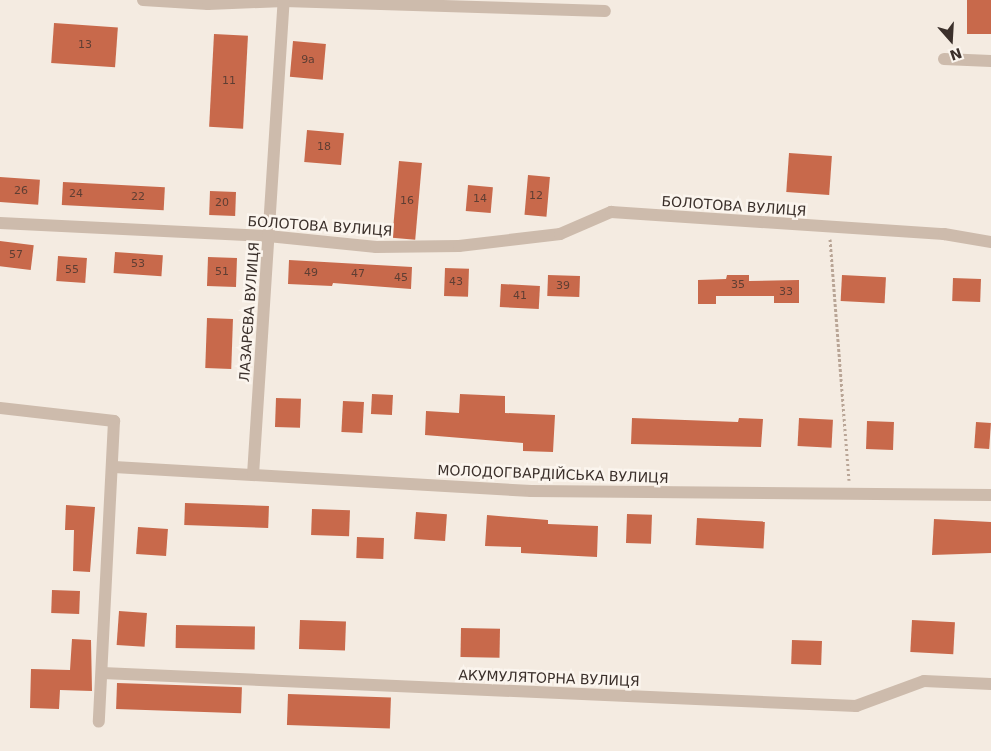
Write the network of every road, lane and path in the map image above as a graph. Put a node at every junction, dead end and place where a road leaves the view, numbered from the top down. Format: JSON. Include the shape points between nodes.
{"nodes":[{"id":1,"x":143,"y":0,"type":"edge"},
{"id":2,"x":284,"y":0,"type":"edge"},
{"id":3,"x":605,"y":12,"type":"dead end"},
{"id":4,"x":944,"y":59,"type":"dead end"},
{"id":5,"x":991,"y":61,"type":"edge"},
{"id":6,"x":0,"y":223,"type":"edge"},
{"id":7,"x":829,"y":227,"type":"junction"},
{"id":8,"x":268,"y":236,"type":"junction"},
{"id":9,"x":991,"y":242,"type":"edge"},
{"id":10,"x":0,"y":408,"type":"edge"},
{"id":11,"x":114,"y":468,"type":"junction"},
{"id":12,"x":253,"y":476,"type":"junction"},
{"id":13,"x":850,"y":493,"type":"junction"},
{"id":14,"x":991,"y":495,"type":"edge"},
{"id":15,"x":102,"y":673,"type":"junction"},
{"id":16,"x":991,"y":684,"type":"edge"},
{"id":17,"x":99,"y":722,"type":"dead end"}],
"edges":[{"from":1,"to":2,"type":"street","via":[[208,4]]},
{"from":2,"to":3,"type":"street"},
{"from":2,"to":8,"type":"street","name":"ЛАЗАРЄВА ВУЛИЦЯ"},
{"from":4,"to":5,"type":"street"},
{"from":6,"to":8,"type":"street","name":"БОЛОТОВА ВУЛИЦЯ"},
{"from":7,"to":8,"type":"street","name":"БОЛОТОВА ВУЛИЦЯ","via":[[611,212],[560,234],[459,246],[376,247]]},
{"from":7,"to":9,"type":"street","name":"БОЛОТОВА ВУЛИЦЯ","via":[[944,234]]},
{"from":7,"to":13,"type":"path"},
{"from":8,"to":12,"type":"street","name":"ЛАЗАРЄВА ВУЛИЦЯ"},
{"from":10,"to":11,"type":"street","via":[[114,421]]},
{"from":11,"to":12,"type":"street","name":"МОЛОДОГВАРДІЙСЬКА ВУЛИЦЯ"},
{"from":11,"to":15,"type":"street"},
{"from":12,"to":13,"type":"street","name":"МОЛОДОГВАРДІЙСЬКА ВУЛИЦЯ","via":[[531,491]]},
{"from":13,"to":14,"type":"street","name":"МОЛОДОГВАРДІЙСЬКА ВУЛИЦЯ"},
{"from":15,"to":16,"type":"street","name":"АКУМУЛЯТОРНА ВУЛИЦЯ","via":[[856,706],[924,681]]},
{"from":15,"to":17,"type":"street"}]}
